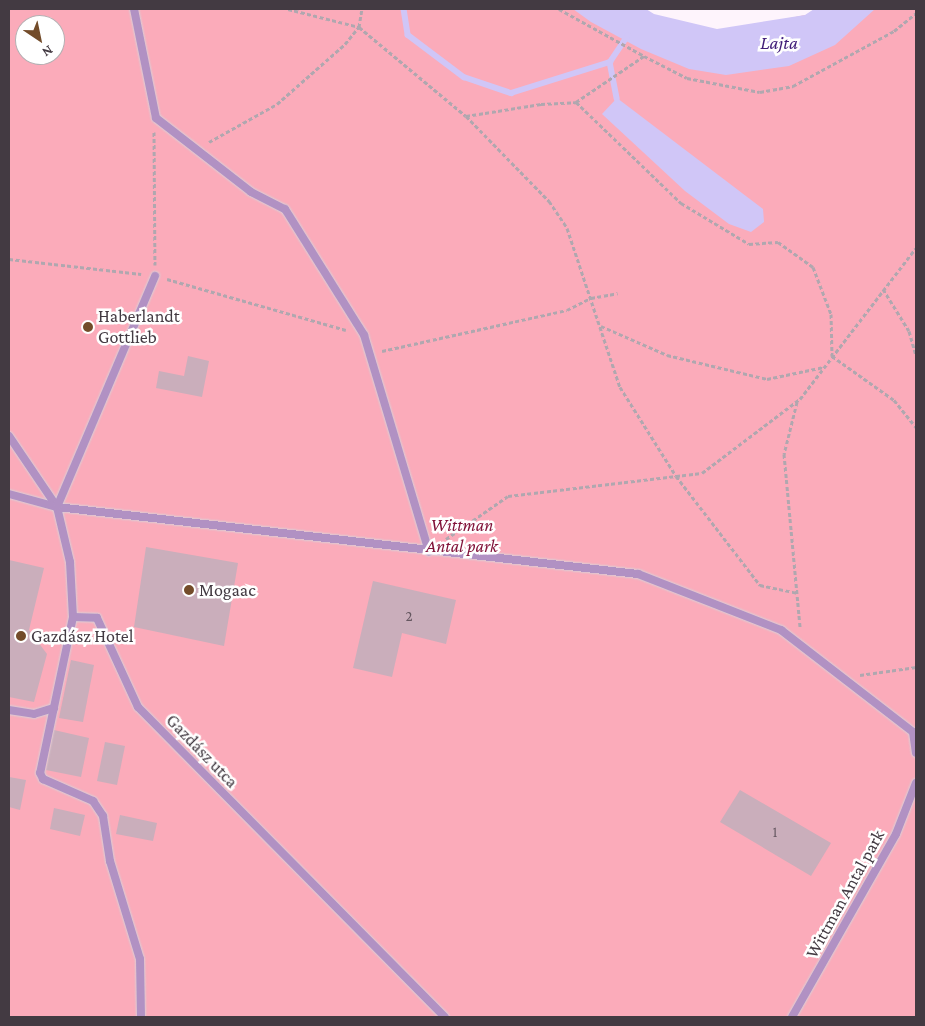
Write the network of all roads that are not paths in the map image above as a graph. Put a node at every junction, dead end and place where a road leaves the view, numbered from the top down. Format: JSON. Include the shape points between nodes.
{"nodes":[{"id":1,"x":134,"y":9,"type":"edge"},
{"id":2,"x":155,"y":276,"type":"road end"},
{"id":3,"x":9,"y":436,"type":"edge"},
{"id":4,"x":9,"y":494,"type":"edge"},
{"id":5,"x":57,"y":507,"type":"junction"},
{"id":6,"x":429,"y":551,"type":"junction"},
{"id":7,"x":73,"y":617,"type":"junction"},
{"id":8,"x":54,"y":708,"type":"junction"},
{"id":9,"x":9,"y":710,"type":"edge"},
{"id":10,"x":916,"y":753,"type":"edge"},
{"id":11,"x":916,"y":783,"type":"edge"},
{"id":12,"x":141,"y":1017,"type":"edge"},
{"id":13,"x":445,"y":1017,"type":"edge"},
{"id":14,"x":792,"y":1017,"type":"edge"}],
"edges":[{"from":1,"to":6,"type":"lane","via":[[156,118],[250,192],[285,209],[364,335]]},
{"from":2,"to":5,"type":"lane"},
{"from":3,"to":5,"type":"lane"},
{"from":4,"to":5,"type":"lane"},
{"from":5,"to":6,"type":"lane"},
{"from":5,"to":7,"type":"lane","via":[[70,562]]},
{"from":6,"to":10,"type":"lane","via":[[638,574],[781,630],[913,732]]},
{"from":7,"to":8,"type":"lane"},
{"from":7,"to":13,"type":"lane","name":"Gazdász utca","via":[[97,618],[138,707]]},
{"from":8,"to":9,"type":"lane","via":[[34,714]]},
{"from":8,"to":12,"type":"lane","via":[[40,773],[43,779],[92,802],[103,816],[110,861],[140,959]]},
{"from":11,"to":14,"type":"lane","name":"Wittman Antal park","via":[[896,834]]}]}
